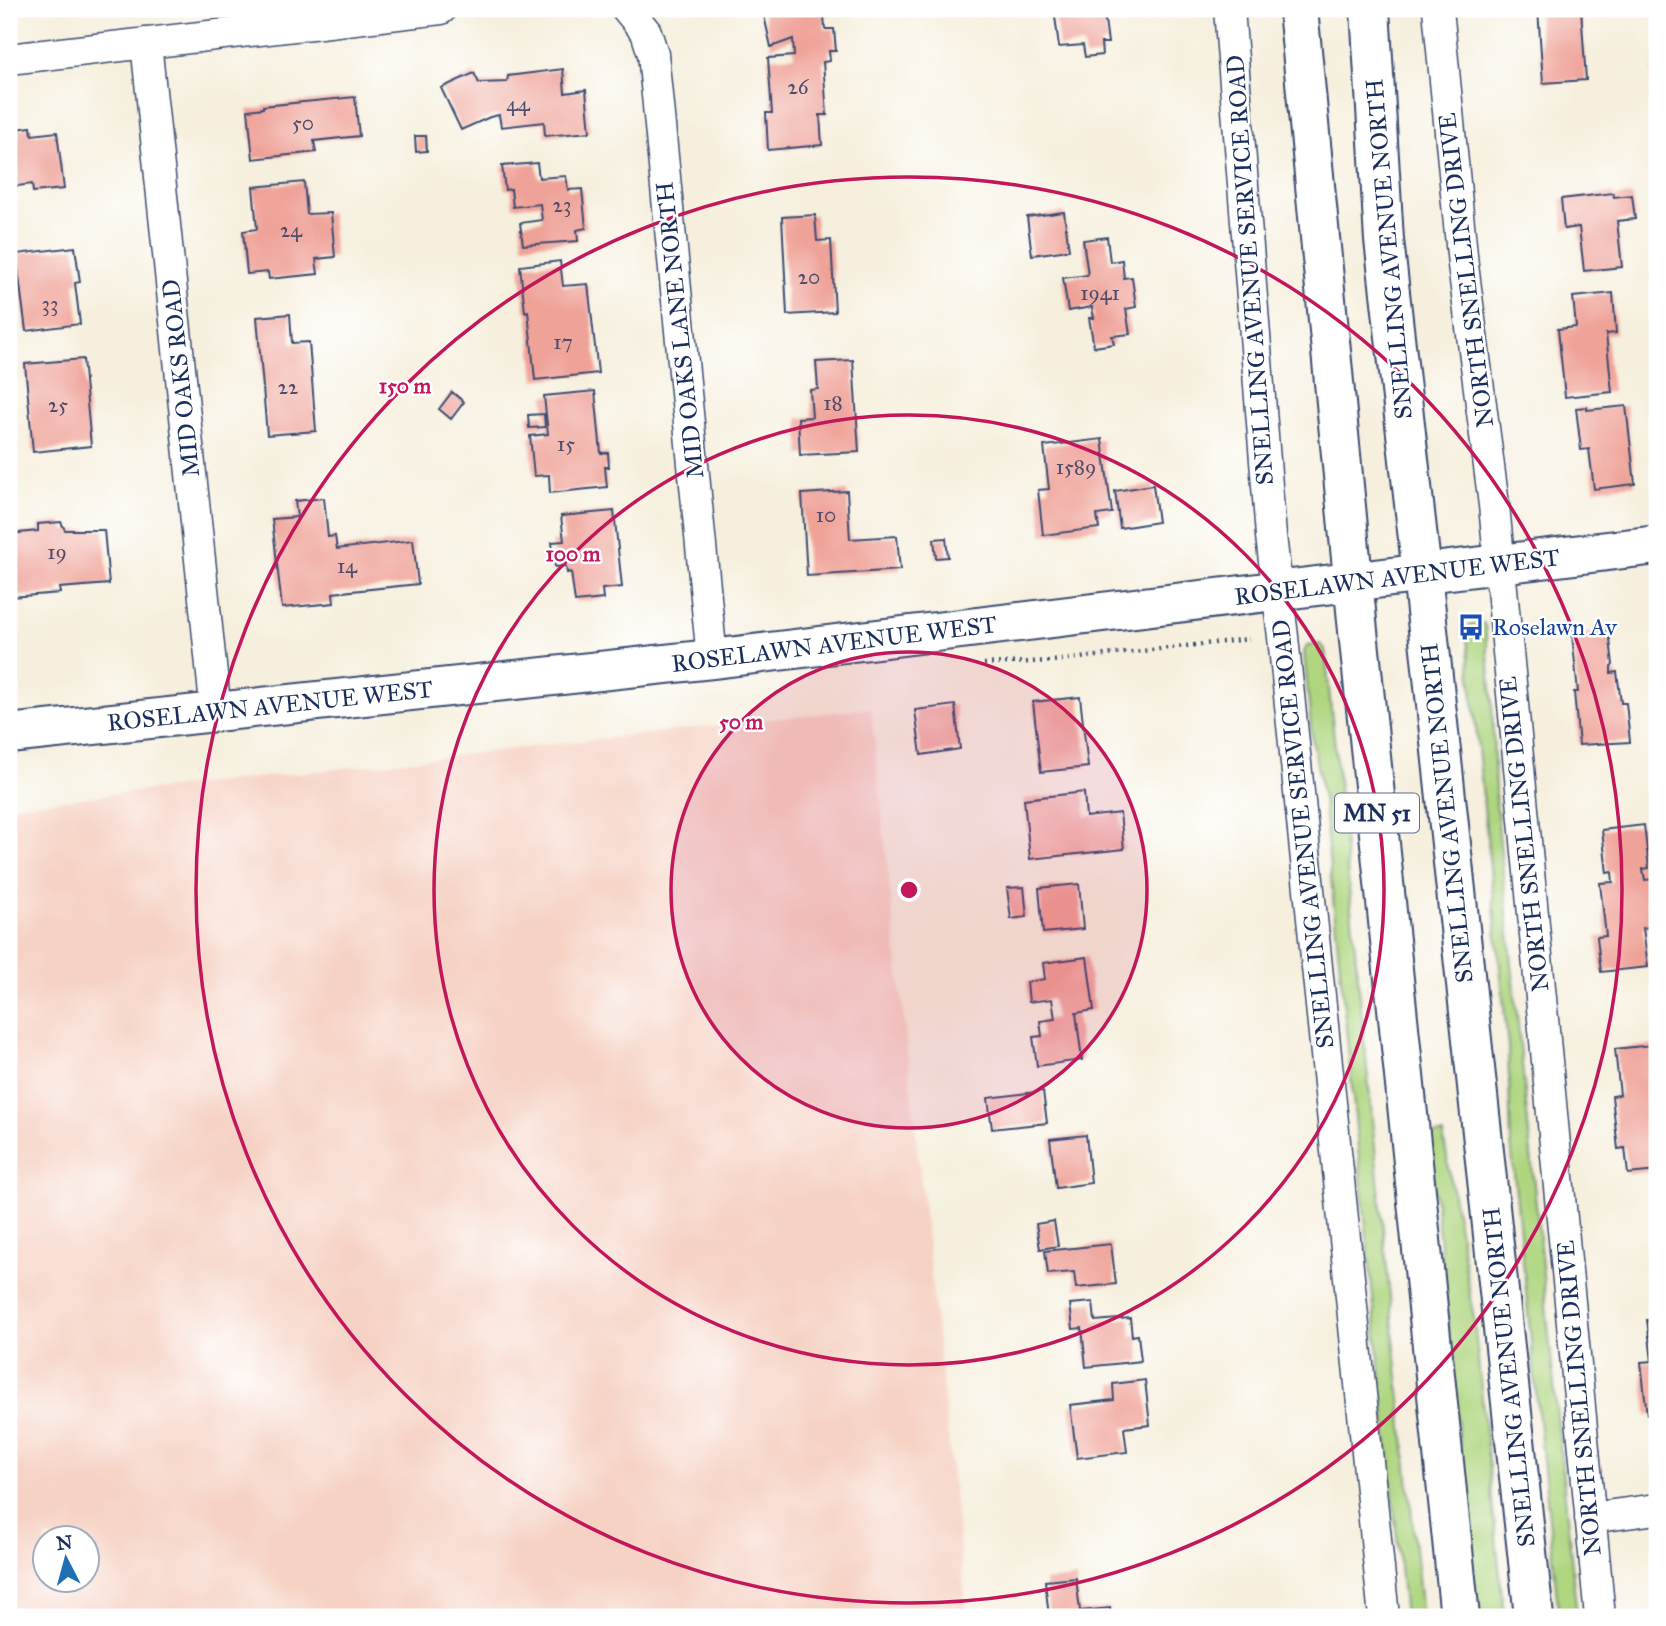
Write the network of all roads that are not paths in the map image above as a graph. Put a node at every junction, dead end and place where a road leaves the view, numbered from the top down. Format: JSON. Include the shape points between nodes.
{"nodes":[{"id":1,"x":440,"y":9,"type":"edge"},
{"id":2,"x":627,"y":9,"type":"edge"},
{"id":3,"x":1229,"y":9,"type":"edge"},
{"id":4,"x":1298,"y":9,"type":"edge"},
{"id":5,"x":1370,"y":9,"type":"edge"},
{"id":6,"x":1438,"y":9,"type":"edge"},
{"id":7,"x":146,"y":44,"type":"junction"},
{"id":8,"x":9,"y":59,"type":"edge"},
{"id":9,"x":1657,"y":545,"type":"edge"},
{"id":10,"x":1499,"y":564,"type":"junction"},
{"id":11,"x":1422,"y":573,"type":"junction"},
{"id":12,"x":1353,"y":581,"type":"junction"},
{"id":13,"x":1278,"y":590,"type":"junction"},
{"id":14,"x":712,"y":659,"type":"junction"},
{"id":15,"x":216,"y":713,"type":"junction"},
{"id":16,"x":9,"y":734,"type":"edge"},
{"id":17,"x":1657,"y":1509,"type":"edge"},
{"id":18,"x":1590,"y":1518,"type":"junction"},
{"id":19,"x":1384,"y":1617,"type":"edge"},
{"id":20,"x":1460,"y":1617,"type":"edge"},
{"id":21,"x":1534,"y":1617,"type":"edge"},
{"id":22,"x":1600,"y":1617,"type":"edge"}],
"edges":[{"from":1,"to":7,"type":"street"},
{"from":2,"to":14,"type":"street","name":"MID OAKS LANE NORTH","via":[[646,32],[653,54]]},
{"from":3,"to":13,"type":"street","name":"SNELLING AVENUE SERVICE ROAD"},
{"from":4,"to":12,"type":"main road","number":"MN 51"},
{"from":5,"to":11,"type":"main road","name":"SNELLING AVENUE NORTH","number":"MN 51","via":[[1384,240]]},
{"from":6,"to":10,"type":"street","name":"NORTH SNELLING DRIVE"},
{"from":7,"to":8,"type":"street"},
{"from":7,"to":15,"type":"street","name":"MID OAKS ROAD"},
{"from":9,"to":10,"type":"main road","name":"ROSELAWN AVENUE WEST"},
{"from":10,"to":11,"type":"main road","name":"ROSELAWN AVENUE WEST"},
{"from":10,"to":18,"type":"street","name":"NORTH SNELLING DRIVE"},
{"from":11,"to":12,"type":"main road","name":"ROSELAWN AVENUE WEST"},
{"from":11,"to":21,"type":"main road","name":"SNELLING AVENUE NORTH","number":"MN 51"},
{"from":12,"to":13,"type":"main road","name":"ROSELAWN AVENUE WEST"},
{"from":12,"to":20,"type":"main road","number":"MN 51"},
{"from":13,"to":14,"type":"main road","name":"ROSELAWN AVENUE WEST"},
{"from":13,"to":19,"type":"street","name":"SNELLING AVENUE SERVICE ROAD"},
{"from":14,"to":15,"type":"main road","name":"ROSELAWN AVENUE WEST"},
{"from":15,"to":16,"type":"main road","name":"ROSELAWN AVENUE WEST"},
{"from":17,"to":18,"type":"street"},
{"from":18,"to":22,"type":"street","name":"NORTH SNELLING DRIVE"}]}
